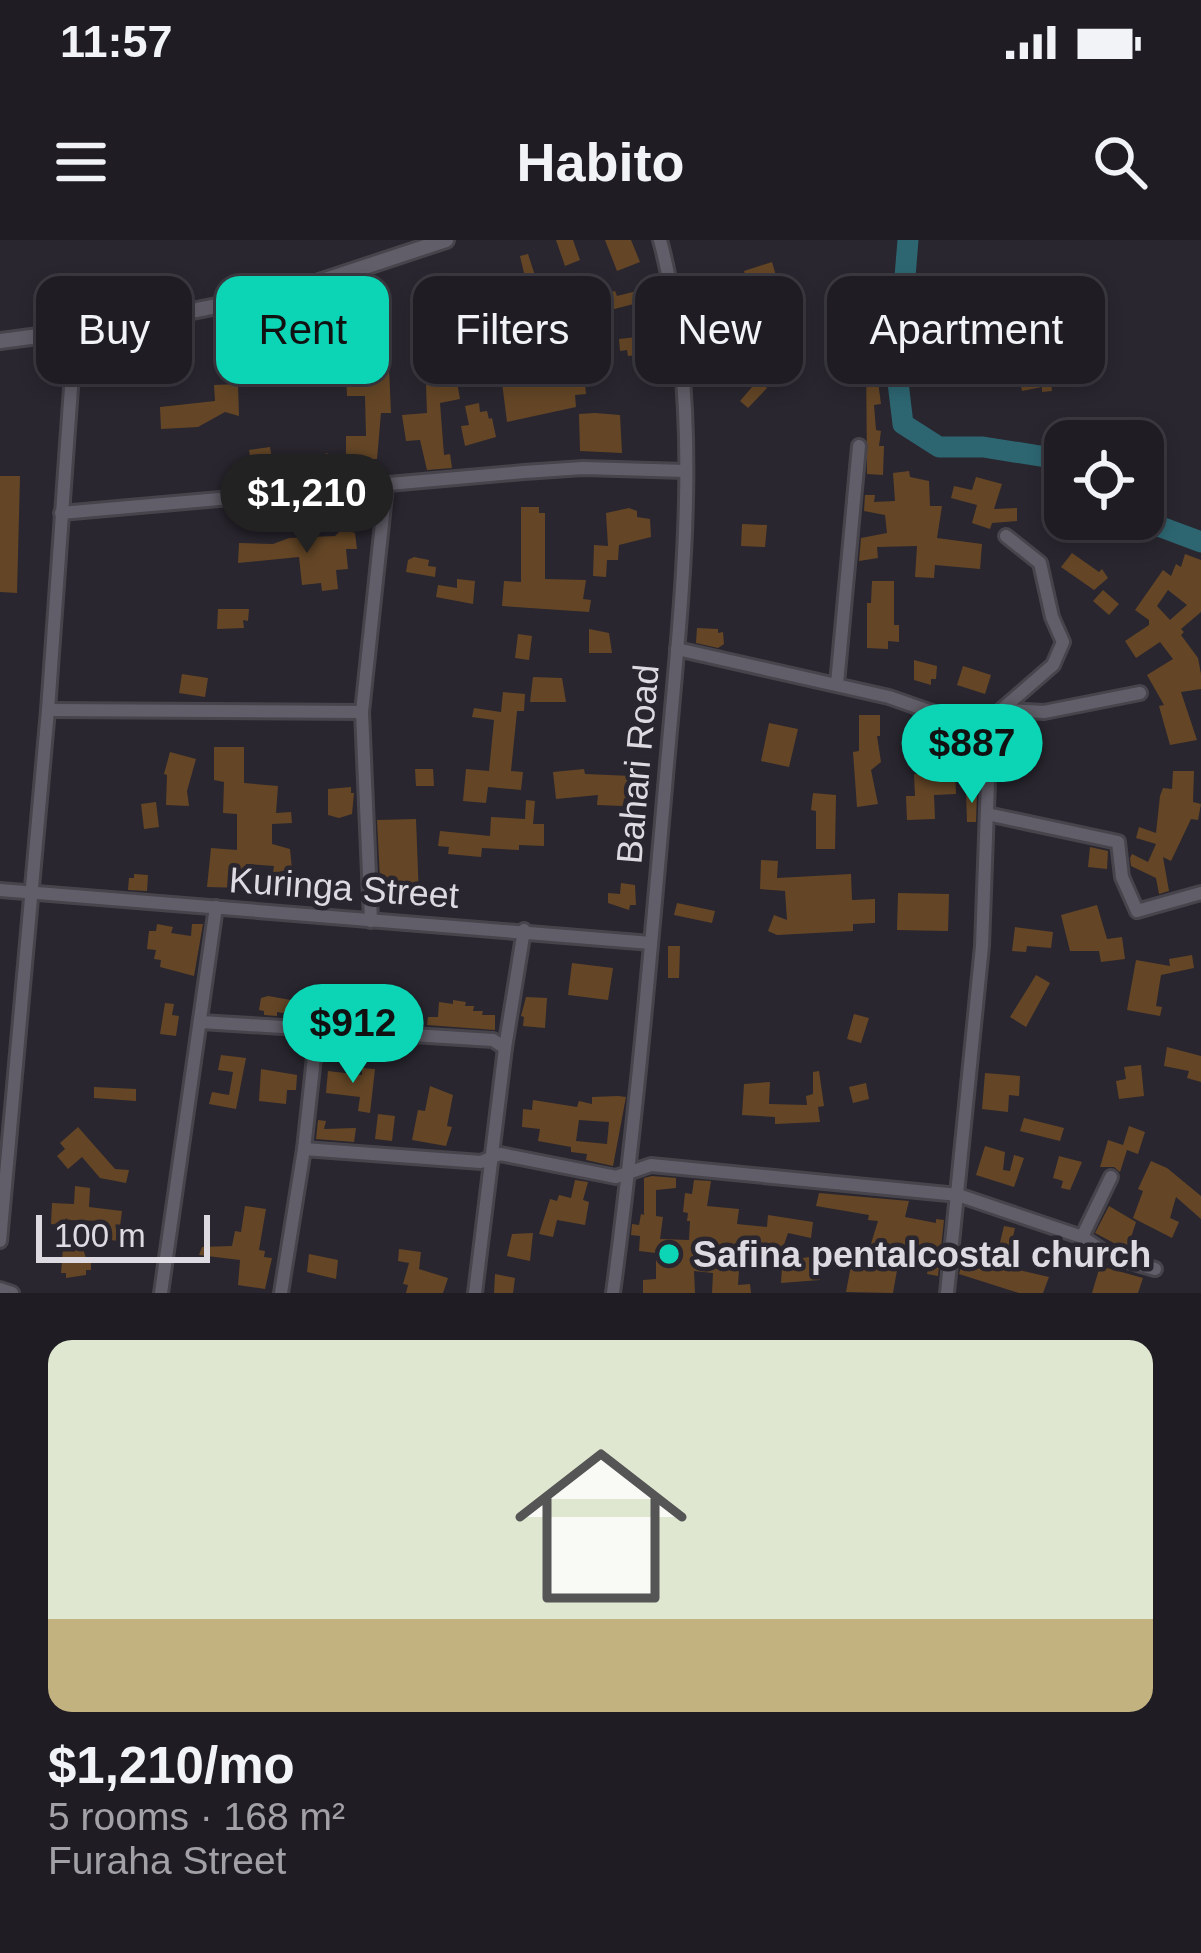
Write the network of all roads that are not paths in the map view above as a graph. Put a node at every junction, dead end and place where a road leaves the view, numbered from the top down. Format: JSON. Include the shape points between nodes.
{"nodes":[{"id":1,"x":446,"y":240,"type":"edge"},
{"id":2,"x":660,"y":240,"type":"edge"},
{"id":3,"x":192,"y":310,"type":"edge"},
{"id":4,"x":36,"y":337,"type":"edge"},
{"id":5,"x":0,"y":341,"type":"edge"},
{"id":6,"x":71,"y":384,"type":"edge"},
{"id":7,"x":859,"y":446,"type":"dead end"},
{"id":8,"x":686,"y":471,"type":"junction"},
{"id":9,"x":386,"y":486,"type":"junction"},
{"id":10,"x":62,"y":513,"type":"junction"},
{"id":11,"x":1006,"y":536,"type":"dead end"},
{"id":12,"x":677,"y":649,"type":"junction"},
{"id":13,"x":837,"y":684,"type":"junction"},
{"id":14,"x":1140,"y":693,"type":"dead end"},
{"id":15,"x":48,"y":710,"type":"junction"},
{"id":16,"x":1005,"y":710,"type":"junction"},
{"id":17,"x":362,"y":712,"type":"junction"},
{"id":18,"x":977,"y":731,"type":"junction"},
{"id":19,"x":987,"y":814,"type":"junction"},
{"id":20,"x":0,"y":890,"type":"edge"},
{"id":21,"x":1201,"y":893,"type":"edge"},
{"id":22,"x":31,"y":894,"type":"junction"},
{"id":23,"x":216,"y":907,"type":"junction"},
{"id":24,"x":371,"y":921,"type":"junction"},
{"id":25,"x":524,"y":930,"type":"junction"},
{"id":26,"x":651,"y":943,"type":"junction"},
{"id":27,"x":201,"y":1022,"type":"junction"},
{"id":28,"x":316,"y":1030,"type":"junction"},
{"id":29,"x":505,"y":1048,"type":"junction"},
{"id":30,"x":304,"y":1149,"type":"junction"},
{"id":31,"x":490,"y":1158,"type":"junction"},
{"id":32,"x":630,"y":1171,"type":"junction"},
{"id":33,"x":1111,"y":1177,"type":"dead end"},
{"id":34,"x":3,"y":1185,"type":"edge"},
{"id":35,"x":958,"y":1195,"type":"junction"},
{"id":36,"x":1082,"y":1237,"type":"junction"},
{"id":37,"x":0,"y":1241,"type":"edge"},
{"id":38,"x":1155,"y":1269,"type":"dead end"},
{"id":39,"x":0,"y":1289,"type":"edge"},
{"id":40,"x":12,"y":1293,"type":"edge"},
{"id":41,"x":161,"y":1293,"type":"edge"},
{"id":42,"x":281,"y":1293,"type":"edge"},
{"id":43,"x":475,"y":1293,"type":"edge"},
{"id":44,"x":613,"y":1293,"type":"edge"},
{"id":45,"x":947,"y":1293,"type":"edge"}],
"edges":[{"from":1,"to":3,"type":"street","via":[[292,291]]},
{"from":2,"to":8,"type":"street","name":"Bahari Road","via":[[680,337]]},
{"from":4,"to":5,"type":"street"},
{"from":6,"to":10,"type":"street"},
{"from":7,"to":13,"type":"street"},
{"from":8,"to":9,"type":"street","via":[[583,468]]},
{"from":8,"to":12,"type":"street","name":"Bahari Road"},
{"from":9,"to":10,"type":"street"},
{"from":9,"to":17,"type":"street"},
{"from":10,"to":15,"type":"street"},
{"from":11,"to":16,"type":"street","via":[[1040,563],[1063,642],[1053,665]]},
{"from":12,"to":13,"type":"street"},
{"from":12,"to":26,"type":"street","name":"Bahari Road"},
{"from":13,"to":18,"type":"street"},
{"from":14,"to":16,"type":"street","via":[[1044,712]]},
{"from":15,"to":17,"type":"street"},
{"from":15,"to":22,"type":"street"},
{"from":16,"to":18,"type":"street"},
{"from":17,"to":24,"type":"street"},
{"from":18,"to":19,"type":"street","via":[[989,754]]},
{"from":19,"to":21,"type":"street","via":[[1118,842],[1137,911]]},
{"from":19,"to":35,"type":"street"},
{"from":20,"to":22,"type":"street","name":"Kuringa Street"},
{"from":22,"to":23,"type":"street","name":"Kuringa Street"},
{"from":22,"to":34,"type":"street"},
{"from":23,"to":24,"type":"street","name":"Kuringa Street"},
{"from":23,"to":27,"type":"street"},
{"from":24,"to":25,"type":"street","name":"Kuringa Street"},
{"from":25,"to":26,"type":"street","name":"Kuringa Street"},
{"from":25,"to":29,"type":"street"},
{"from":26,"to":32,"type":"street","name":"Bahari Road"},
{"from":27,"to":28,"type":"street"},
{"from":27,"to":41,"type":"street"},
{"from":28,"to":29,"type":"street","via":[[493,1040]]},
{"from":28,"to":30,"type":"street"},
{"from":29,"to":31,"type":"street"},
{"from":30,"to":31,"type":"street"},
{"from":30,"to":42,"type":"street"},
{"from":31,"to":32,"type":"street","via":[[616,1177]]},
{"from":31,"to":43,"type":"street"},
{"from":32,"to":35,"type":"street","via":[[651,1165]]},
{"from":32,"to":44,"type":"street","name":"Bahari Road"},
{"from":33,"to":36,"type":"street"},
{"from":34,"to":37,"type":"street"},
{"from":35,"to":36,"type":"street"},
{"from":35,"to":45,"type":"street"},
{"from":36,"to":38,"type":"street","via":[[1110,1256]]},
{"from":39,"to":40,"type":"street"}]}
